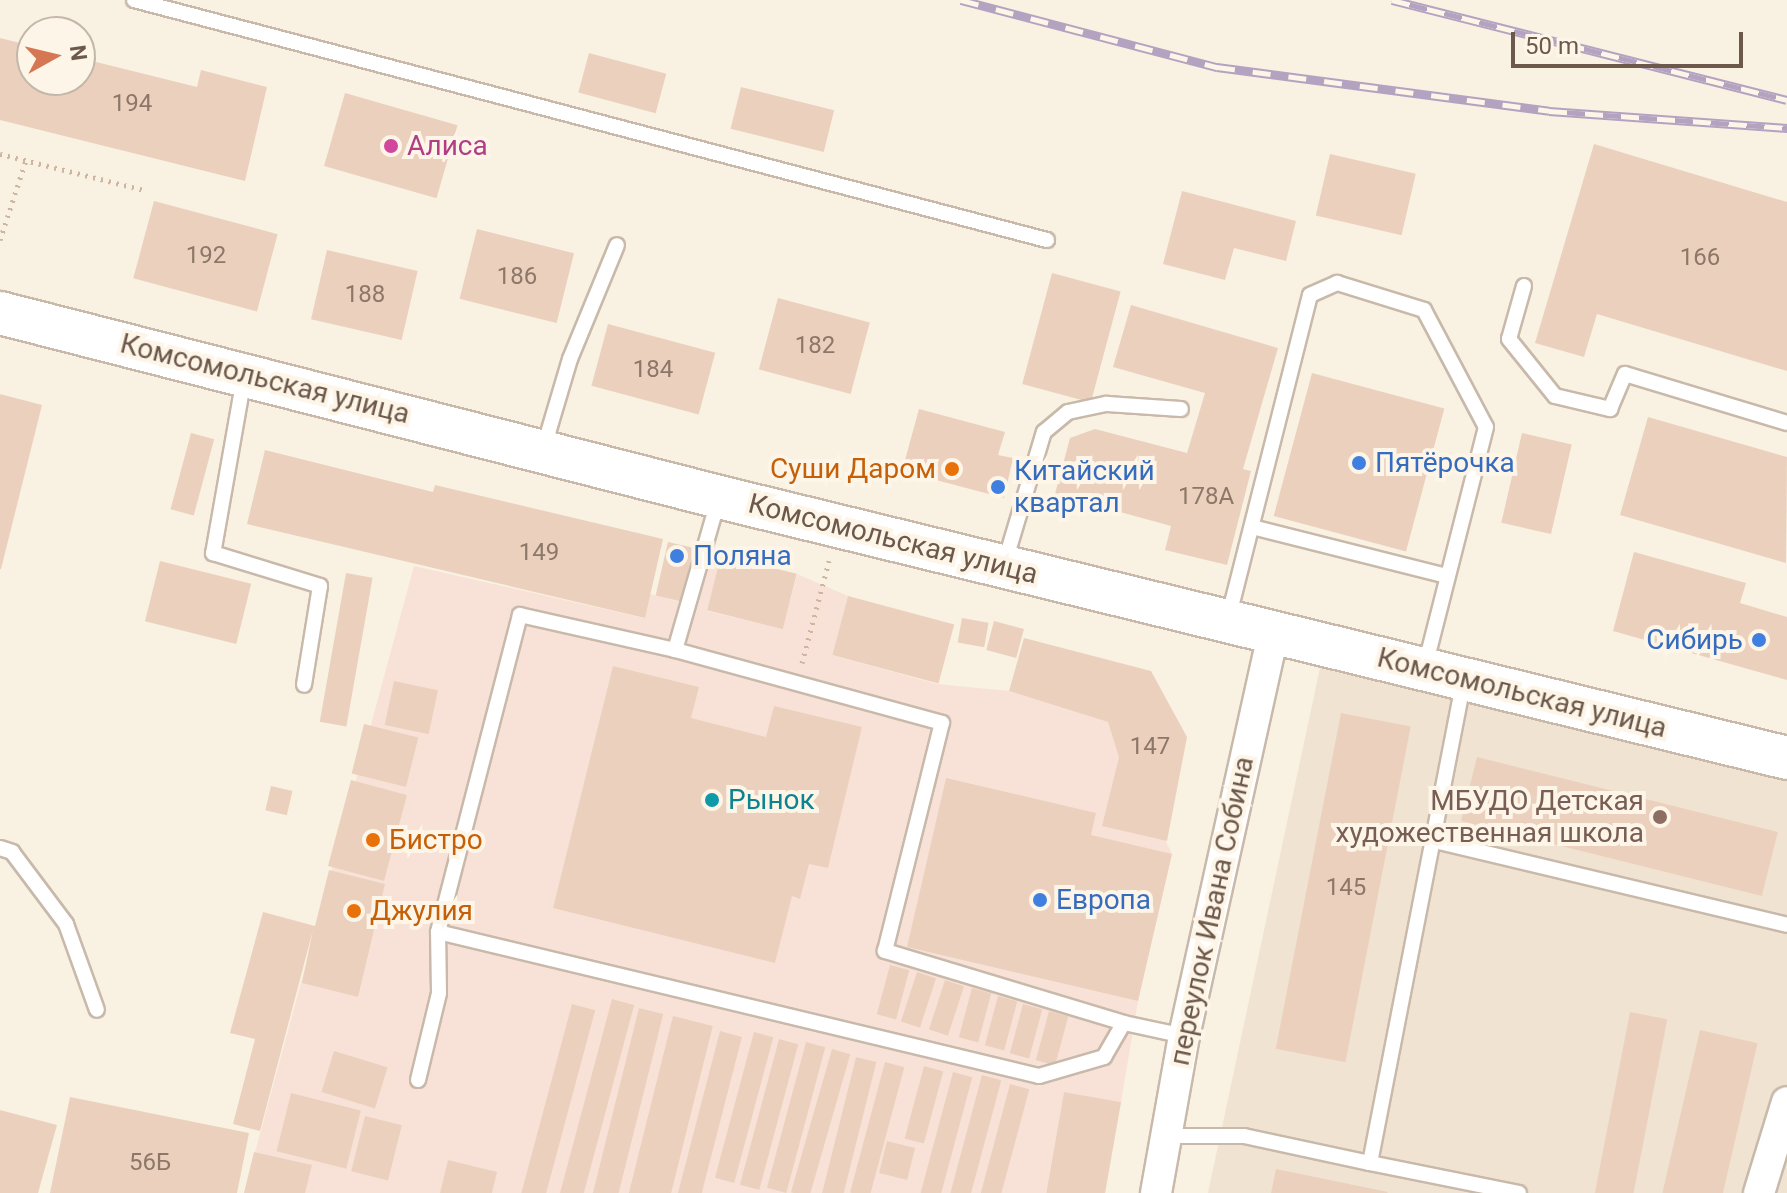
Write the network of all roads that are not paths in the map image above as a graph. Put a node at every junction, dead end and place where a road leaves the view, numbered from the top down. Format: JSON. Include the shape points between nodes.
{"nodes":[{"id":1,"x":134,"y":0,"type":"edge"},
{"id":2,"x":1047,"y":240,"type":"dead end"},
{"id":3,"x":617,"y":245,"type":"dead end"},
{"id":4,"x":1524,"y":286,"type":"dead end"},
{"id":5,"x":0,"y":313,"type":"edge"},
{"id":6,"x":245,"y":373,"type":"junction"},
{"id":7,"x":1181,"y":409,"type":"dead end"},
{"id":8,"x":1787,"y":423,"type":"edge"},
{"id":9,"x":543,"y":451,"type":"junction"},
{"id":10,"x":719,"y":497,"type":"junction"},
{"id":11,"x":1252,"y":527,"type":"junction"},
{"id":12,"x":1004,"y":565,"type":"junction"},
{"id":13,"x":1447,"y":576,"type":"junction"},
{"id":14,"x":1228,"y":619,"type":"junction"},
{"id":15,"x":1274,"y":631,"type":"junction"},
{"id":16,"x":675,"y":650,"type":"junction"},
{"id":17,"x":1424,"y":669,"type":"junction"},
{"id":18,"x":1464,"y":679,"type":"junction"},
{"id":19,"x":304,"y":685,"type":"dead end"},
{"id":20,"x":1787,"y":758,"type":"edge"},
{"id":21,"x":1431,"y":840,"type":"junction"},
{"id":22,"x":0,"y":848,"type":"edge"},
{"id":23,"x":1787,"y":925,"type":"edge"},
{"id":24,"x":438,"y":932,"type":"junction"},
{"id":25,"x":97,"y":1010,"type":"dead end"},
{"id":26,"x":1124,"y":1023,"type":"junction"},
{"id":27,"x":1184,"y":1036,"type":"junction"},
{"id":28,"x":418,"y":1080,"type":"dead end"},
{"id":29,"x":1787,"y":1102,"type":"edge"},
{"id":30,"x":1166,"y":1136,"type":"junction"},
{"id":31,"x":1370,"y":1163,"type":"junction"},
{"id":32,"x":1156,"y":1193,"type":"edge"},
{"id":33,"x":1519,"y":1193,"type":"edge"},
{"id":34,"x":1759,"y":1193,"type":"edge"}],
"edges":[{"from":1,"to":2,"type":"lane"},
{"from":3,"to":9,"type":"lane","via":[[570,359]]},
{"from":4,"to":8,"type":"lane","via":[[1509,339],[1555,396],[1610,409],[1625,374]]},
{"from":5,"to":6,"type":"main road","name":"Комсомольская улица"},
{"from":6,"to":9,"type":"main road","name":"Комсомольская улица"},
{"from":6,"to":19,"type":"lane","via":[[213,553],[320,586]]},
{"from":7,"to":12,"type":"lane","via":[[1107,404],[1068,412],[1044,432]]},
{"from":9,"to":10,"type":"main road","name":"Комсомольская улица"},
{"from":10,"to":12,"type":"main road","name":"Комсомольская улица"},
{"from":10,"to":16,"type":"lane"},
{"from":11,"to":13,"type":"lane"},
{"from":11,"to":13,"type":"lane","via":[[1310,295],[1337,283],[1424,310],[1486,427]]},
{"from":11,"to":14,"type":"lane"},
{"from":12,"to":14,"type":"main road","name":"Комсомольская улица"},
{"from":13,"to":17,"type":"lane"},
{"from":14,"to":15,"type":"main road","name":"Комсомольская улица"},
{"from":15,"to":17,"type":"main road","name":"Комсомольская улица"},
{"from":15,"to":27,"type":"street","name":"переулок Ивана Собина"},
{"from":16,"to":24,"type":"lane","via":[[520,615]]},
{"from":16,"to":26,"type":"lane","via":[[942,723],[885,951]]},
{"from":17,"to":18,"type":"main road","name":"Комсомольская улица"},
{"from":18,"to":20,"type":"main road","name":"Комсомольская улица"},
{"from":18,"to":21,"type":"lane"},
{"from":21,"to":23,"type":"lane"},
{"from":21,"to":31,"type":"lane"},
{"from":22,"to":25,"type":"lane","via":[[12,852],[66,924]]},
{"from":24,"to":26,"type":"lane","via":[[1039,1076],[1104,1057]]},
{"from":24,"to":28,"type":"lane","via":[[439,993]]},
{"from":26,"to":27,"type":"lane"},
{"from":27,"to":30,"type":"street","name":"переулок Ивана Собина"},
{"from":29,"to":34,"type":"street"},
{"from":30,"to":31,"type":"lane","via":[[1244,1136]]},
{"from":30,"to":32,"type":"street","name":"переулок Ивана Собина"},
{"from":31,"to":33,"type":"lane"}]}
